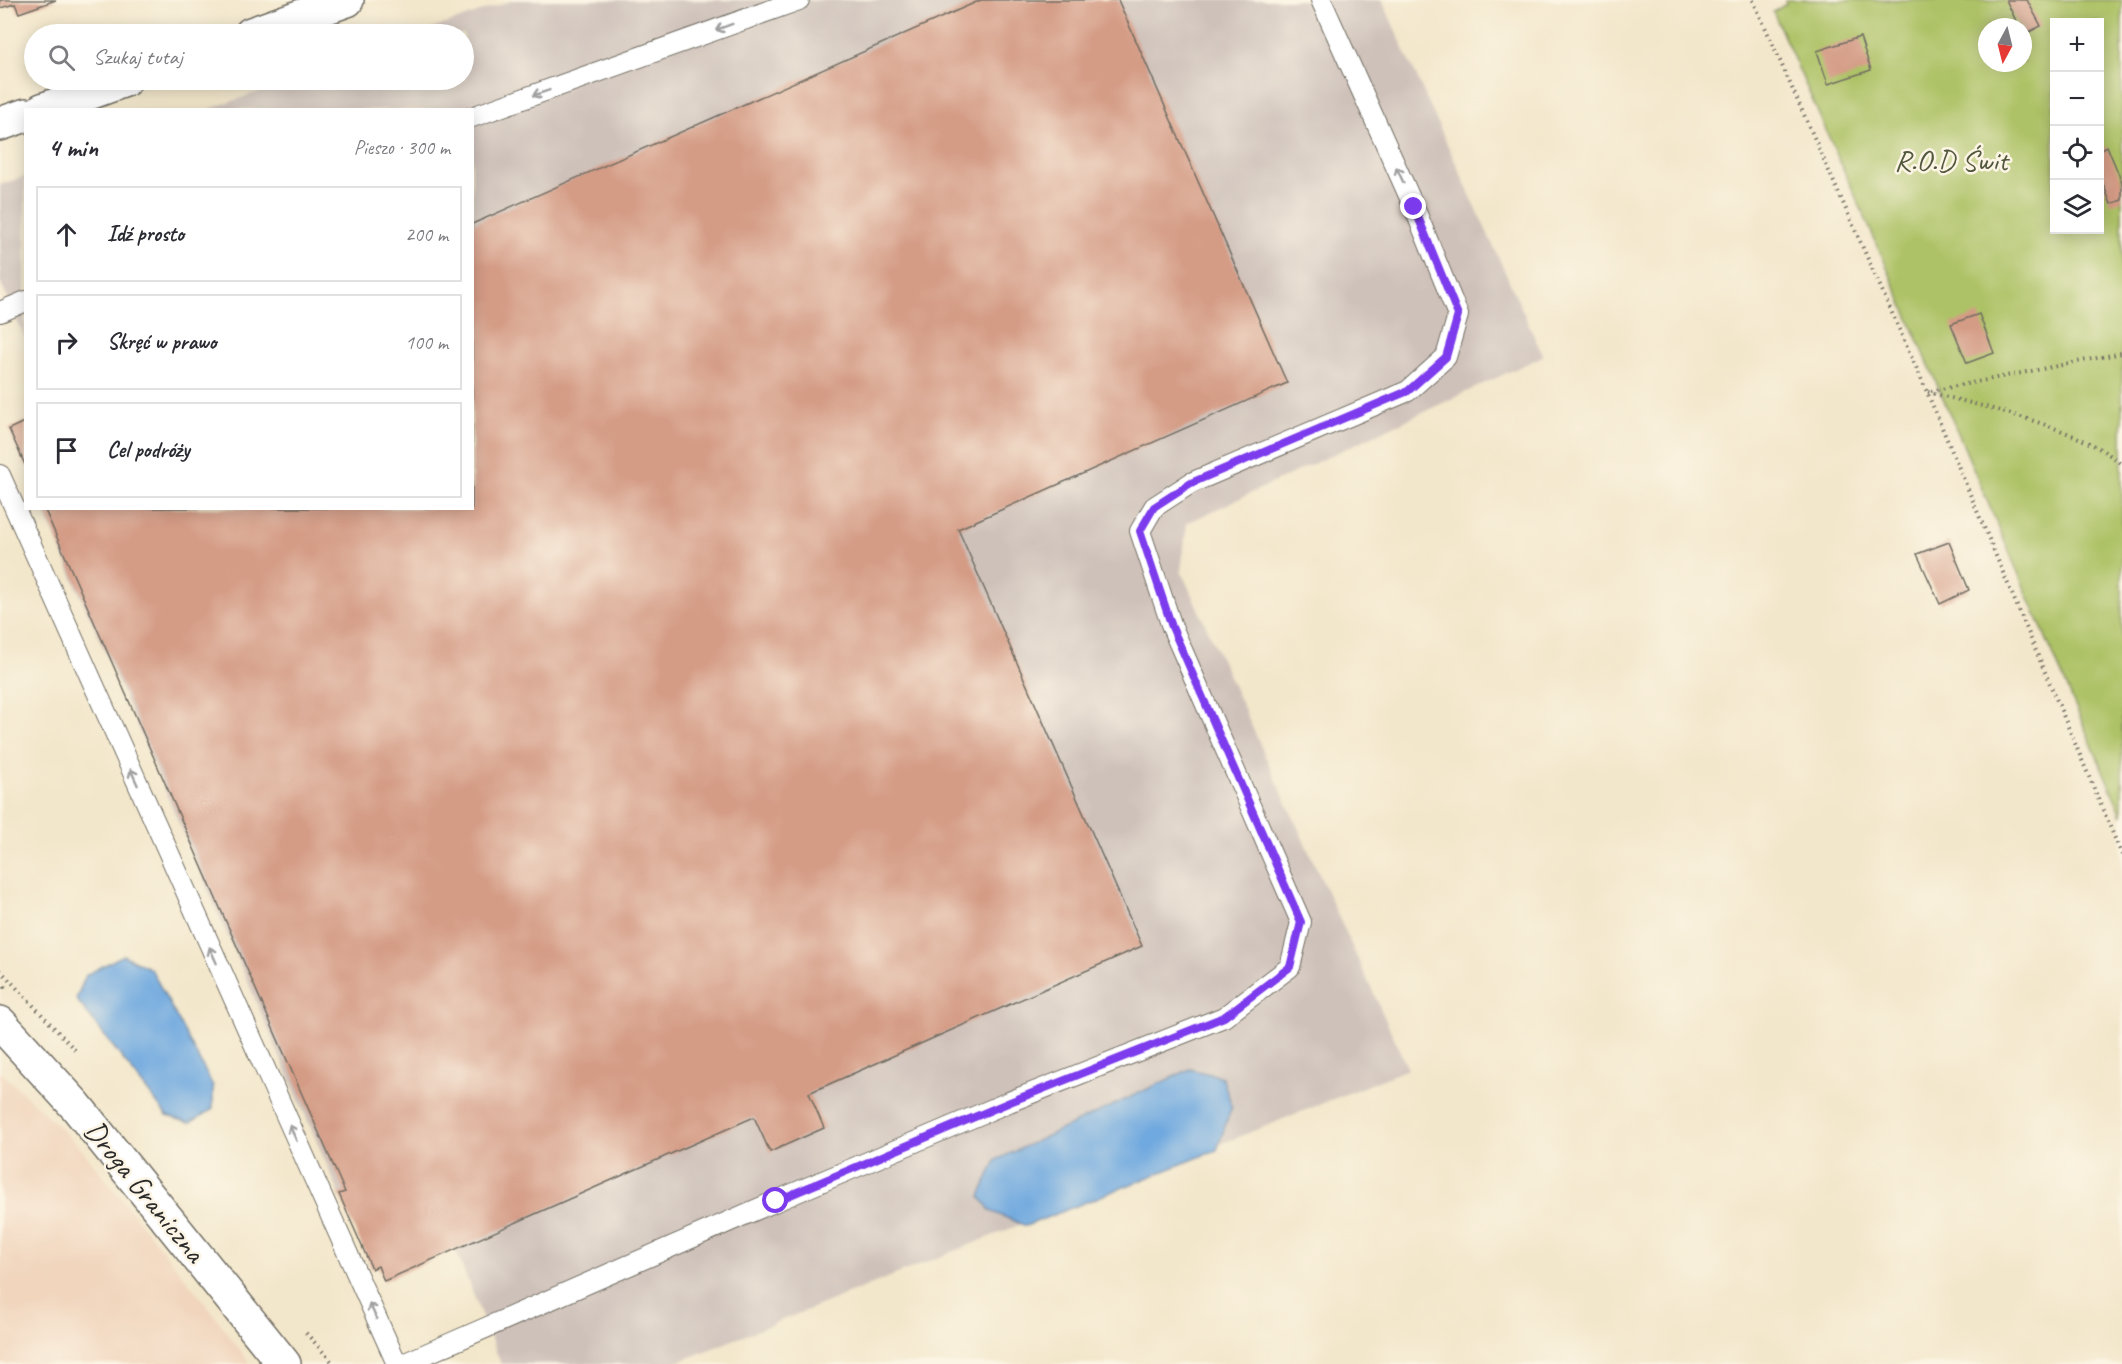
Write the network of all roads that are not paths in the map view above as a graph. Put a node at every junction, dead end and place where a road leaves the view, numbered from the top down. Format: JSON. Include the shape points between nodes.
{"nodes":[{"id":1,"x":347,"y":0,"type":"edge"},
{"id":2,"x":799,"y":0,"type":"edge"},
{"id":3,"x":1321,"y":0,"type":"edge"},
{"id":4,"x":279,"y":24,"type":"edge"},
{"id":5,"x":97,"y":90,"type":"edge"},
{"id":6,"x":48,"y":108,"type":"edge"},
{"id":7,"x":24,"y":116,"type":"edge"},
{"id":8,"x":474,"y":116,"type":"edge"},
{"id":9,"x":0,"y":124,"type":"edge"},
{"id":10,"x":24,"y":302,"type":"edge"},
{"id":11,"x":0,"y":312,"type":"edge"},
{"id":12,"x":0,"y":475,"type":"edge"},
{"id":13,"x":0,"y":1023,"type":"edge"},
{"id":14,"x":284,"y":1364,"type":"edge"},
{"id":15,"x":397,"y":1364,"type":"edge"},
{"id":16,"x":403,"y":1364,"type":"edge"}],
"edges":[{"from":1,"to":4,"type":"street"},
{"from":2,"to":8,"type":"lane","one_way":true},
{"from":16,"to":3,"type":"lane","one_way":true,"via":[[776,1201],[1224,1017],[1290,967],[1301,922],[1172,627],[1140,531],[1154,507],[1191,483],[1408,391],[1446,357],[1458,315]]},
{"from":5,"to":6,"type":"street"},
{"from":7,"to":9,"type":"street"},
{"from":10,"to":11,"type":"lane"},
{"from":15,"to":12,"type":"lane","one_way":true},
{"from":13,"to":14,"type":"street","name":"Droga Graniczna","via":[[76,1106]]}]}
